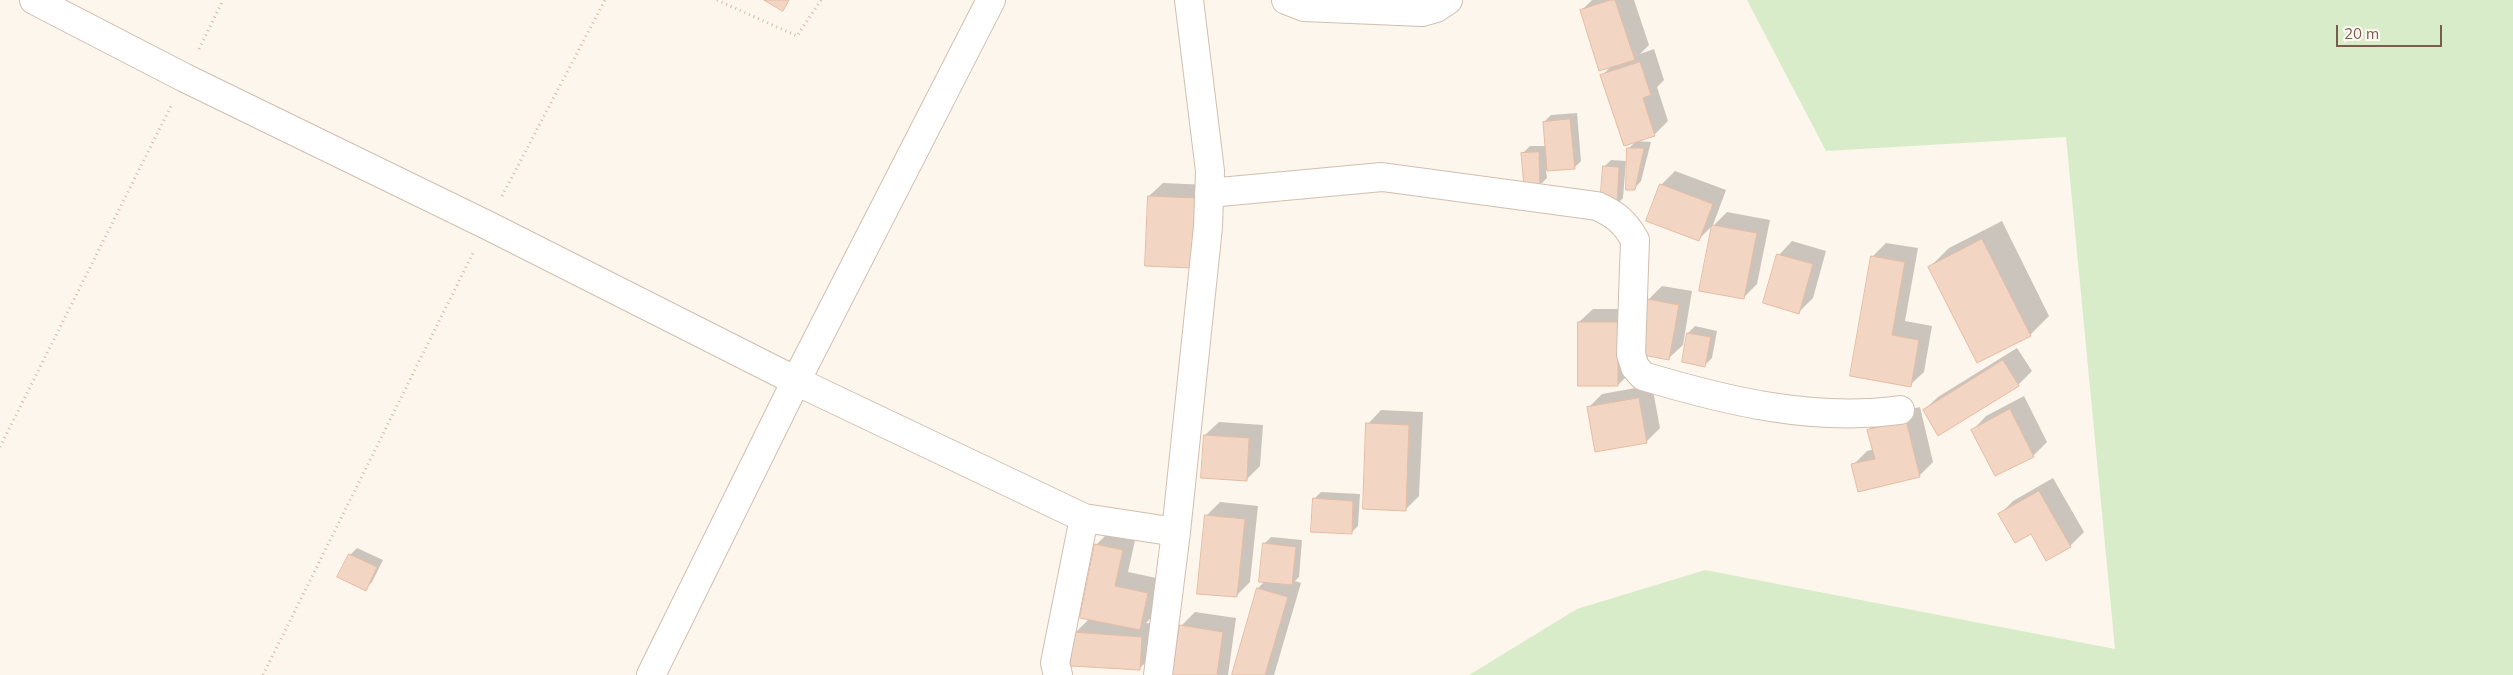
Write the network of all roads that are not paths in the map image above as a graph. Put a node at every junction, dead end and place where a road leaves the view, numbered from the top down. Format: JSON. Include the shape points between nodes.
{"nodes":[{"id":1,"x":34,"y":0,"type":"edge"},
{"id":2,"x":991,"y":0,"type":"edge"},
{"id":3,"x":1190,"y":0,"type":"edge"},
{"id":4,"x":1286,"y":0,"type":"edge"},
{"id":5,"x":1448,"y":0,"type":"edge"},
{"id":6,"x":1208,"y":193,"type":"junction"},
{"id":7,"x":796,"y":381,"type":"junction"},
{"id":8,"x":1900,"y":410,"type":"dead end"},
{"id":9,"x":1084,"y":518,"type":"junction"},
{"id":10,"x":1176,"y":532,"type":"junction"},
{"id":11,"x":651,"y":675,"type":"edge"},
{"id":12,"x":1058,"y":675,"type":"edge"},
{"id":13,"x":1158,"y":675,"type":"edge"}],
"edges":[{"from":1,"to":7,"type":"street"},
{"from":2,"to":7,"type":"street"},
{"from":3,"to":6,"type":"street","via":[[1210,171]]},
{"from":4,"to":5,"type":"street","via":[[1304,7],[1422,12]]},
{"from":6,"to":8,"type":"street","via":[[1382,177],[1596,206],[1617,216],[1628,226],[1635,240],[1631,354],[1635,367],[1643,376],[1742,402],[1819,413],[1864,414]]},
{"from":6,"to":10,"type":"street","via":[[1208,227]]},
{"from":7,"to":9,"type":"street"},
{"from":7,"to":11,"type":"street"},
{"from":9,"to":10,"type":"street"},
{"from":9,"to":12,"type":"street","via":[[1055,663]]},
{"from":10,"to":13,"type":"street"}]}
